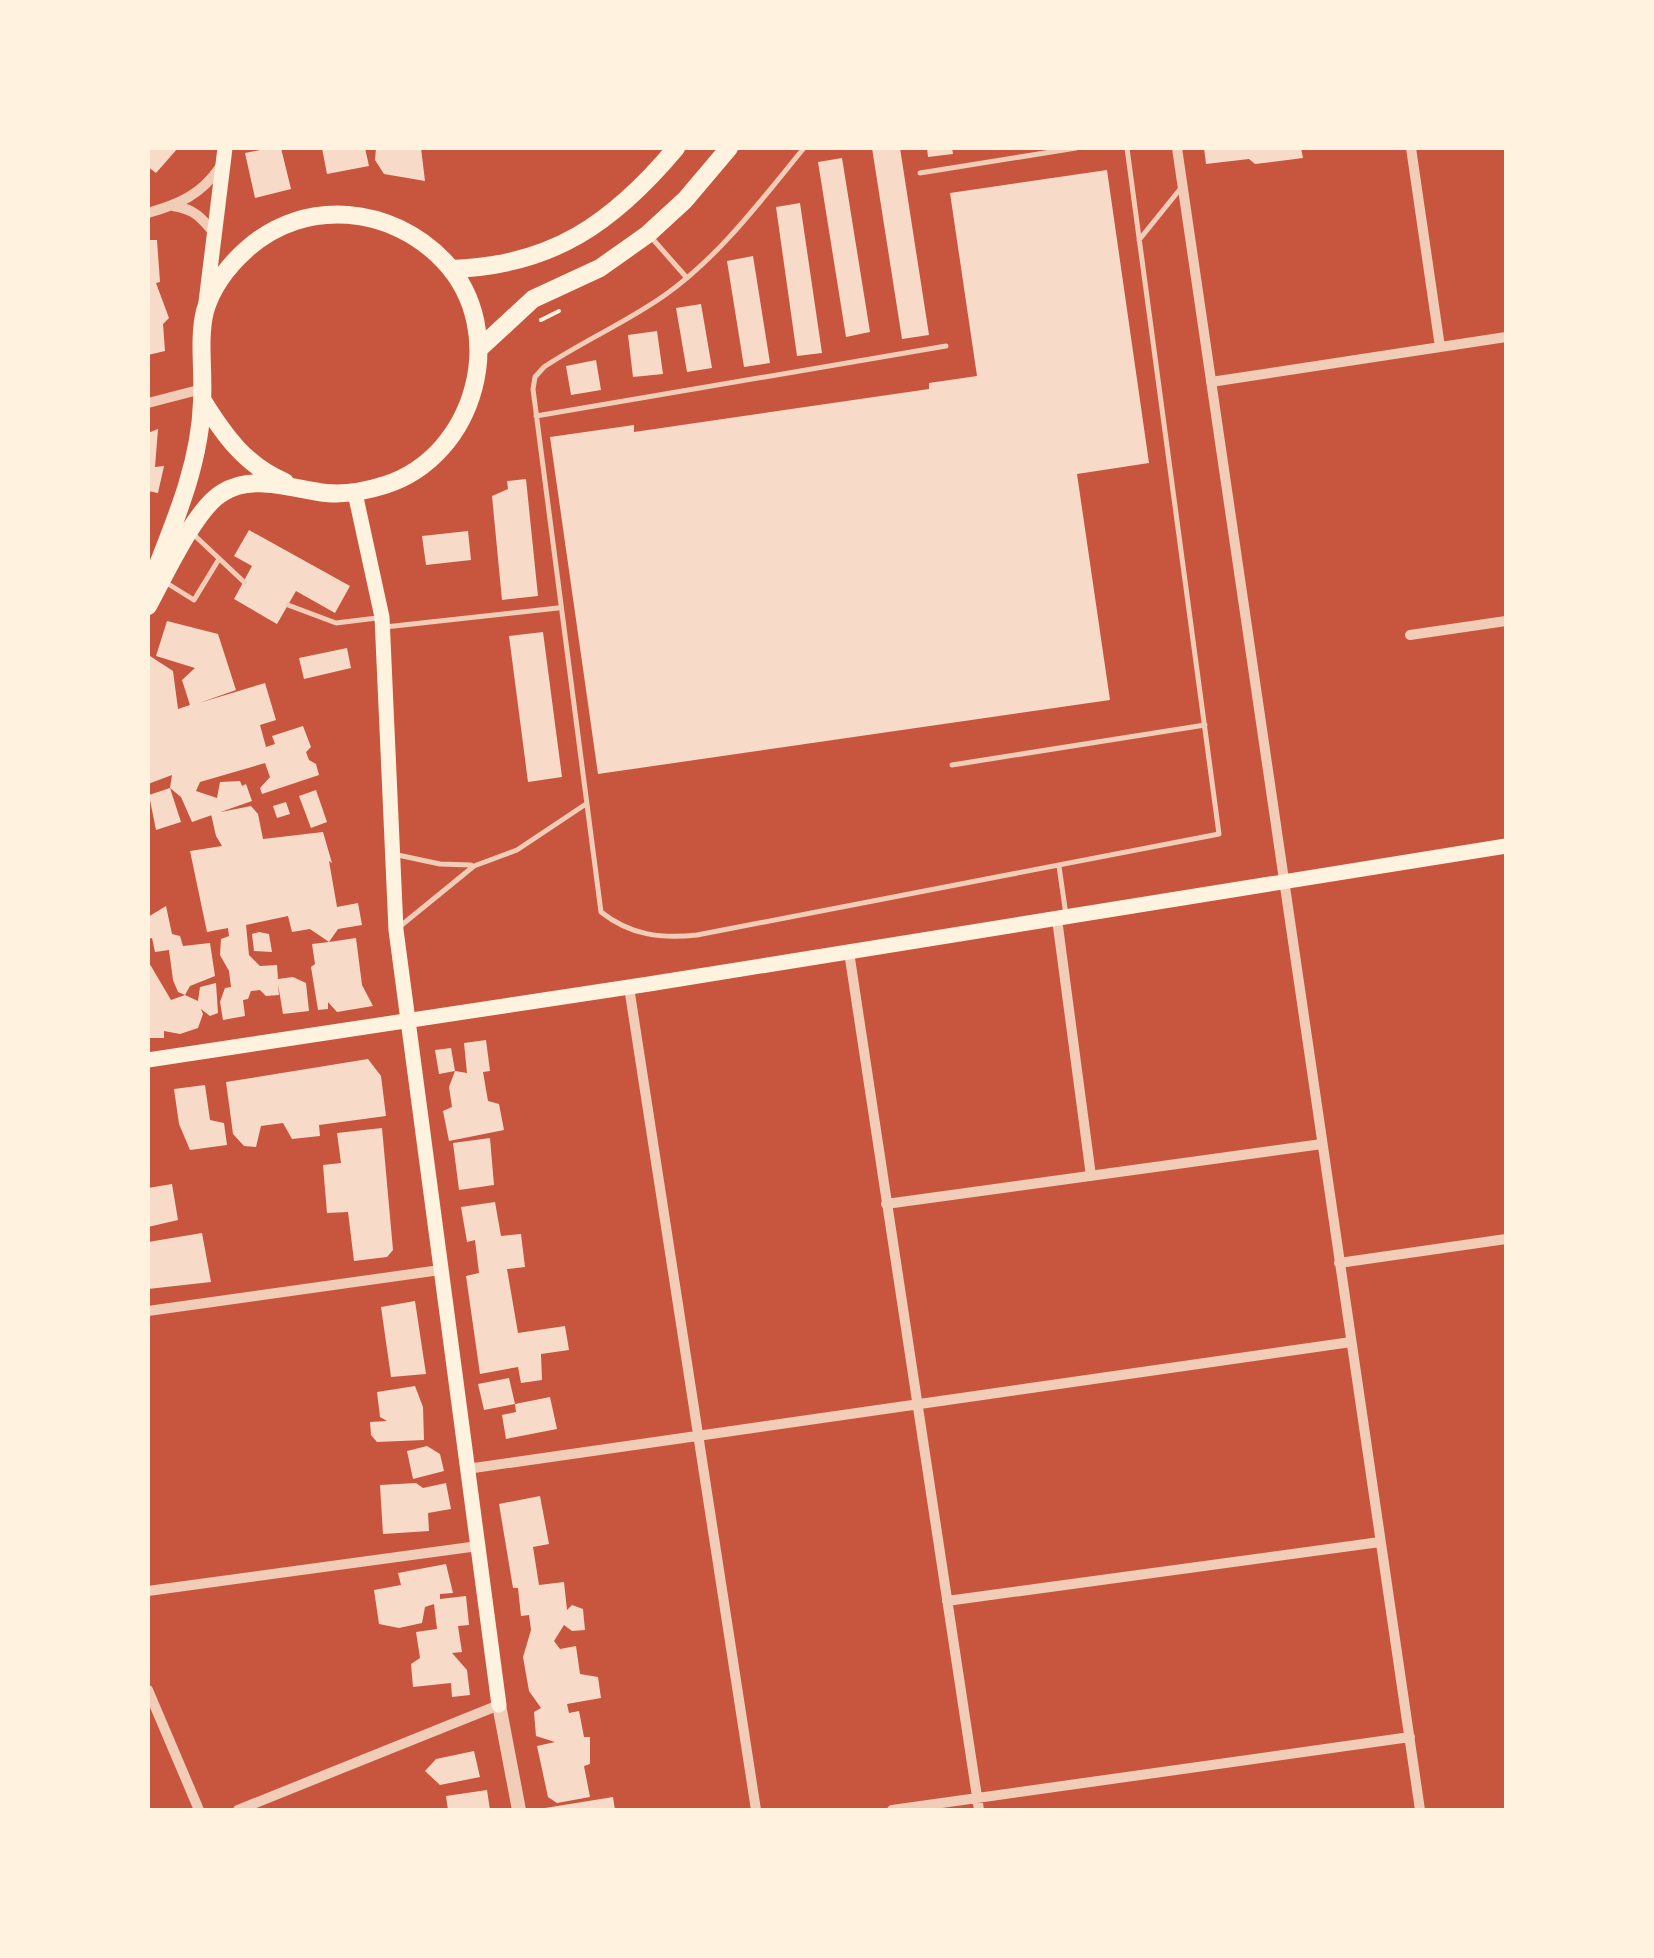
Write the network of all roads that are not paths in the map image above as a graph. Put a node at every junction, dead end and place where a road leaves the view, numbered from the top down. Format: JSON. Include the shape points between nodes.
{"nodes":[{"id":1,"x":676,"y":148,"type":"edge"},
{"id":2,"x":729,"y":148,"type":"edge"},
{"id":3,"x":804,"y":148,"type":"edge"},
{"id":4,"x":1076,"y":148,"type":"edge"},
{"id":5,"x":1127,"y":148,"type":"edge"},
{"id":6,"x":1176,"y":148,"type":"edge"},
{"id":7,"x":1411,"y":148,"type":"edge"},
{"id":8,"x":224,"y":154,"type":"edge"},
{"id":9,"x":920,"y":173,"type":"dead end"},
{"id":10,"x":1182,"y":187,"type":"junction"},
{"id":11,"x":172,"y":206,"type":"junction"},
{"id":12,"x":148,"y":213,"type":"edge"},
{"id":13,"x":214,"y":233,"type":"junction"},
{"id":14,"x":648,"y":234,"type":"junction"},
{"id":15,"x":1139,"y":240,"type":"junction"},
{"id":16,"x":452,"y":269,"type":"junction"},
{"id":17,"x":687,"y":278,"type":"junction"},
{"id":18,"x":204,"y":312,"type":"junction"},
{"id":19,"x":1506,"y":337,"type":"edge"},
{"id":20,"x":946,"y":346,"type":"dead end"},
{"id":21,"x":1440,"y":347,"type":"junction"},
{"id":22,"x":479,"y":350,"type":"junction"},
{"id":23,"x":1210,"y":382,"type":"junction"},
{"id":24,"x":202,"y":395,"type":"junction"},
{"id":25,"x":148,"y":403,"type":"edge"},
{"id":26,"x":536,"y":416,"type":"junction"},
{"id":27,"x":304,"y":489,"type":"junction"},
{"id":28,"x":355,"y":492,"type":"junction"},
{"id":29,"x":190,"y":532,"type":"junction"},
{"id":30,"x":219,"y":559,"type":"junction"},
{"id":31,"x":244,"y":582,"type":"dead end"},
{"id":32,"x":155,"y":585,"type":"edge"},
{"id":33,"x":288,"y":605,"type":"dead end"},
{"id":34,"x":148,"y":606,"type":"edge"},
{"id":35,"x":559,"y":608,"type":"junction"},
{"id":36,"x":1506,"y":621,"type":"edge"},
{"id":37,"x":382,"y":622,"type":"junction"},
{"id":38,"x":1410,"y":635,"type":"dead end"},
{"id":39,"x":1205,"y":726,"type":"junction"},
{"id":40,"x":952,"y":765,"type":"dead end"},
{"id":41,"x":586,"y":804,"type":"junction"},
{"id":42,"x":1506,"y":846,"type":"edge"},
{"id":43,"x":392,"y":854,"type":"junction"},
{"id":44,"x":474,"y":866,"type":"junction"},
{"id":45,"x":1058,"y":866,"type":"junction"},
{"id":46,"x":1283,"y":883,"type":"junction"},
{"id":47,"x":1061,"y":918,"type":"junction"},
{"id":48,"x":396,"y":930,"type":"junction"},
{"id":49,"x":848,"y":952,"type":"junction"},
{"id":50,"x":629,"y":987,"type":"junction"},
{"id":51,"x":406,"y":1021,"type":"junction"},
{"id":52,"x":148,"y":1060,"type":"edge"},
{"id":53,"x":1322,"y":1144,"type":"junction"},
{"id":54,"x":1091,"y":1176,"type":"junction"},
{"id":55,"x":886,"y":1204,"type":"junction"},
{"id":56,"x":1506,"y":1238,"type":"edge"},
{"id":57,"x":1339,"y":1263,"type":"junction"},
{"id":58,"x":440,"y":1270,"type":"junction"},
{"id":59,"x":148,"y":1311,"type":"edge"},
{"id":60,"x":1351,"y":1342,"type":"junction"},
{"id":61,"x":916,"y":1404,"type":"junction"},
{"id":62,"x":698,"y":1436,"type":"junction"},
{"id":63,"x":467,"y":1469,"type":"junction"},
{"id":64,"x":1380,"y":1542,"type":"junction"},
{"id":65,"x":478,"y":1546,"type":"junction"},
{"id":66,"x":148,"y":1591,"type":"edge"},
{"id":67,"x":946,"y":1600,"type":"junction"},
{"id":68,"x":148,"y":1690,"type":"edge"},
{"id":69,"x":499,"y":1705,"type":"junction"},
{"id":70,"x":1410,"y":1737,"type":"junction"},
{"id":71,"x":979,"y":1804,"type":"edge"},
{"id":72,"x":199,"y":1810,"type":"edge"},
{"id":73,"x":238,"y":1810,"type":"edge"},
{"id":74,"x":519,"y":1810,"type":"edge"},
{"id":75,"x":756,"y":1810,"type":"edge"},
{"id":76,"x":892,"y":1810,"type":"edge"},
{"id":77,"x":1420,"y":1810,"type":"edge"}],
"edges":[{"from":1,"to":16,"type":"main road","via":[[621,204],[573,240],[509,264]]},
{"from":2,"to":14,"type":"main road"},
{"from":3,"to":17,"type":"lane"},
{"from":4,"to":9,"type":"lane"},
{"from":5,"to":15,"type":"lane"},
{"from":6,"to":10,"type":"street"},
{"from":7,"to":21,"type":"street"},
{"from":8,"to":11,"type":"street","via":[[202,189]]},
{"from":8,"to":13,"type":"main road"},
{"from":10,"to":15,"type":"lane"},
{"from":10,"to":23,"type":"street"},
{"from":11,"to":12,"type":"street"},
{"from":11,"to":13,"type":"street","via":[[189,208]]},
{"from":13,"to":18,"type":"main road"},
{"from":14,"to":17,"type":"lane"},
{"from":14,"to":22,"type":"main road","via":[[600,268],[532,299]]},
{"from":15,"to":39,"type":"lane"},
{"from":16,"to":18,"type":"main road","via":[[405,230],[376,218],[315,216],[258,239],[226,272]]},
{"from":16,"to":22,"type":"main road","via":[[472,307]]},
{"from":17,"to":26,"type":"lane","via":[[544,368],[532,390]]},
{"from":18,"to":24,"type":"main road"},
{"from":19,"to":21,"type":"street"},
{"from":20,"to":26,"type":"lane"},
{"from":21,"to":23,"type":"street"},
{"from":22,"to":28,"type":"main road","via":[[476,384],[445,445],[419,468]]},
{"from":23,"to":46,"type":"street"},
{"from":24,"to":25,"type":"street"},
{"from":24,"to":27,"type":"main road","via":[[240,453],[269,476]]},
{"from":24,"to":32,"type":"main road","via":[[188,480]]},
{"from":26,"to":35,"type":"lane"},
{"from":27,"to":28,"type":"main road"},
{"from":27,"to":29,"type":"main road","via":[[234,487],[213,500]]},
{"from":28,"to":37,"type":"main road"},
{"from":29,"to":30,"type":"lane"},
{"from":29,"to":32,"type":"main road"},
{"from":30,"to":31,"type":"lane"},
{"from":30,"to":32,"type":"lane","via":[[194,600]]},
{"from":32,"to":34,"type":"main road"},
{"from":33,"to":37,"type":"lane","via":[[336,623]]},
{"from":35,"to":37,"type":"lane"},
{"from":35,"to":41,"type":"lane"},
{"from":36,"to":38,"type":"street"},
{"from":37,"to":43,"type":"main road"},
{"from":39,"to":40,"type":"lane"},
{"from":39,"to":45,"type":"lane","via":[[1219,834]]},
{"from":41,"to":44,"type":"lane","via":[[516,850]]},
{"from":41,"to":45,"type":"lane","via":[[601,912],[619,926],[664,938]]},
{"from":42,"to":46,"type":"main road"},
{"from":43,"to":44,"type":"lane"},
{"from":43,"to":48,"type":"main road"},
{"from":44,"to":48,"type":"lane"},
{"from":45,"to":47,"type":"lane"},
{"from":46,"to":47,"type":"main road"},
{"from":46,"to":53,"type":"street"},
{"from":47,"to":49,"type":"main road"},
{"from":47,"to":54,"type":"street"},
{"from":48,"to":51,"type":"main road"},
{"from":49,"to":50,"type":"main road"},
{"from":49,"to":55,"type":"street"},
{"from":50,"to":51,"type":"main road"},
{"from":50,"to":62,"type":"street"},
{"from":51,"to":52,"type":"main road"},
{"from":51,"to":58,"type":"main road"},
{"from":53,"to":54,"type":"street"},
{"from":53,"to":57,"type":"street"},
{"from":54,"to":55,"type":"street"},
{"from":55,"to":61,"type":"street"},
{"from":56,"to":57,"type":"street"},
{"from":57,"to":60,"type":"street"},
{"from":58,"to":59,"type":"street"},
{"from":58,"to":63,"type":"main road"},
{"from":60,"to":61,"type":"street"},
{"from":60,"to":64,"type":"street"},
{"from":61,"to":62,"type":"street"},
{"from":61,"to":67,"type":"street"},
{"from":62,"to":63,"type":"street"},
{"from":62,"to":75,"type":"street"},
{"from":63,"to":65,"type":"main road"},
{"from":64,"to":67,"type":"street"},
{"from":64,"to":70,"type":"street"},
{"from":65,"to":66,"type":"street"},
{"from":65,"to":69,"type":"main road"},
{"from":67,"to":71,"type":"street"},
{"from":68,"to":72,"type":"street"},
{"from":69,"to":73,"type":"street"},
{"from":69,"to":74,"type":"street"},
{"from":70,"to":71,"type":"street"},
{"from":70,"to":77,"type":"street"},
{"from":71,"to":76,"type":"street"}]}
